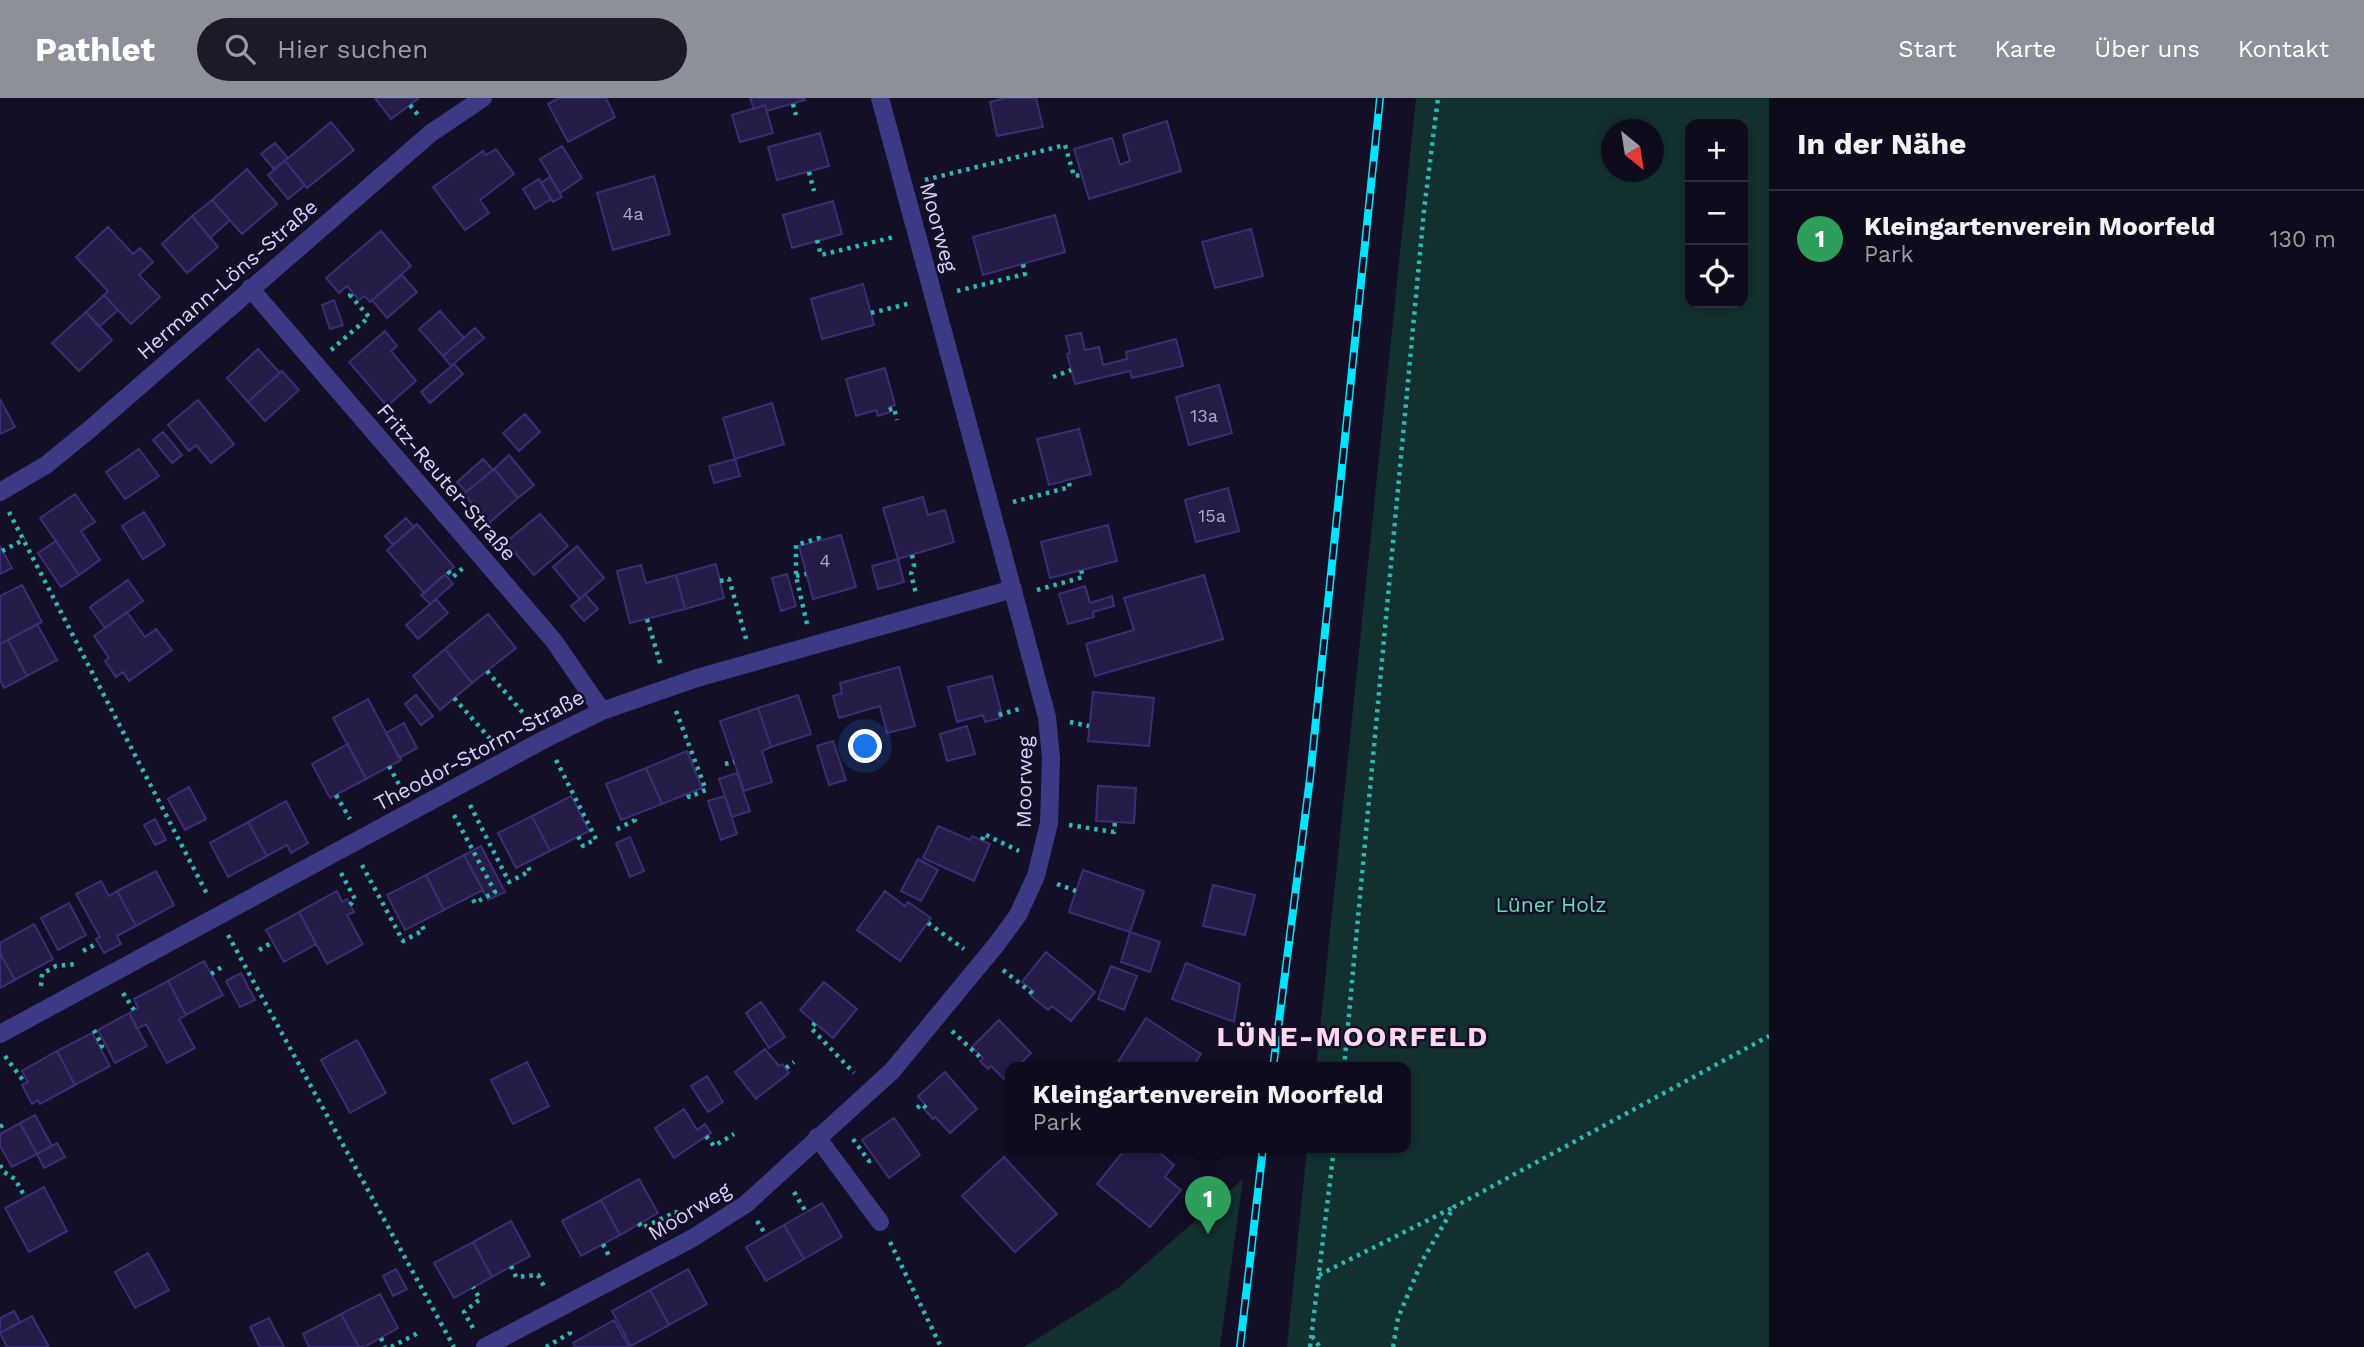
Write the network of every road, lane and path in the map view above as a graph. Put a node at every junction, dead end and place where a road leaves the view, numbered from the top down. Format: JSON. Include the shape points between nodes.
{"nodes":[{"id":1,"x":482,"y":98,"type":"edge"},
{"id":2,"x":880,"y":98,"type":"edge"},
{"id":3,"x":1438,"y":98,"type":"edge"},
{"id":4,"x":793,"y":104,"type":"dead end"},
{"id":5,"x":796,"y":115,"type":"dead end"},
{"id":6,"x":809,"y":172,"type":"dead end"},
{"id":7,"x":1082,"y":175,"type":"dead end"},
{"id":8,"x":904,"y":185,"type":"junction"},
{"id":9,"x":814,"y":191,"type":"dead end"},
{"id":10,"x":916,"y":232,"type":"junction"},
{"id":11,"x":817,"y":240,"type":"dead end"},
{"id":12,"x":1023,"y":264,"type":"dead end"},
{"id":13,"x":250,"y":288,"type":"junction"},
{"id":14,"x":353,"y":293,"type":"dead end"},
{"id":15,"x":934,"y":297,"type":"junction"},
{"id":16,"x":871,"y":313,"type":"dead end"},
{"id":17,"x":315,"y":364,"type":"junction"},
{"id":18,"x":1071,"y":370,"type":"dead end"},
{"id":19,"x":1053,"y":377,"type":"dead end"},
{"id":20,"x":889,"y":410,"type":"dead end"},
{"id":21,"x":897,"y":420,"type":"dead end"},
{"id":22,"x":1068,"y":480,"type":"dead end"},
{"id":23,"x":3,"y":500,"type":"edge"},
{"id":24,"x":991,"y":508,"type":"junction"},
{"id":25,"x":25,"y":539,"type":"junction"},
{"id":26,"x":820,"y":541,"type":"dead end"},
{"id":27,"x":2,"y":551,"type":"dead end"},
{"id":28,"x":912,"y":555,"type":"dead end"},
{"id":29,"x":1081,"y":570,"type":"dead end"},
{"id":30,"x":806,"y":574,"type":"dead end"},
{"id":31,"x":796,"y":576,"type":"junction"},
{"id":32,"x":720,"y":581,"type":"dead end"},
{"id":33,"x":1014,"y":592,"type":"junction"},
{"id":34,"x":922,"y":615,"type":"junction"},
{"id":35,"x":647,"y":619,"type":"dead end"},
{"id":36,"x":812,"y":645,"type":"junction"},
{"id":37,"x":753,"y":662,"type":"junction"},
{"id":38,"x":487,"y":671,"type":"dead end"},
{"id":39,"x":667,"y":688,"type":"junction"},
{"id":40,"x":454,"y":698,"type":"dead end"},
{"id":41,"x":602,"y":711,"type":"junction"},
{"id":42,"x":545,"y":738,"type":"junction"},
{"id":43,"x":509,"y":758,"type":"junction"},
{"id":44,"x":734,"y":762,"type":"dead end"},
{"id":45,"x":725,"y":764,"type":"dead end"},
{"id":46,"x":460,"y":785,"type":"junction"},
{"id":47,"x":688,"y":793,"type":"dead end"},
{"id":48,"x":444,"y":794,"type":"junction"},
{"id":49,"x":633,"y":816,"type":"dead end"},
{"id":50,"x":1115,"y":822,"type":"dead end"},
{"id":51,"x":1049,"y":823,"type":"junction"},
{"id":52,"x":617,"y":829,"type":"dead end"},
{"id":53,"x":578,"y":836,"type":"dead end"},
{"id":54,"x":982,"y":840,"type":"dead end"},
{"id":55,"x":351,"y":844,"type":"junction"},
{"id":56,"x":331,"y":855,"type":"junction"},
{"id":57,"x":1041,"y":861,"type":"junction"},
{"id":58,"x":526,"y":863,"type":"dead end"},
{"id":59,"x":471,"y":895,"type":"dead end"},
{"id":60,"x":350,"y":905,"type":"dead end"},
{"id":61,"x":218,"y":916,"type":"junction"},
{"id":62,"x":420,"y":922,"type":"dead end"},
{"id":63,"x":928,"y":923,"type":"dead end"},
{"id":64,"x":98,"y":943,"type":"dead end"},
{"id":65,"x":273,"y":943,"type":"dead end"},
{"id":66,"x":259,"y":950,"type":"dead end"},
{"id":67,"x":83,"y":951,"type":"dead end"},
{"id":68,"x":985,"y":959,"type":"junction"},
{"id":69,"x":44,"y":964,"type":"dead end"},
{"id":70,"x":225,"y":965,"type":"dead end"},
{"id":71,"x":48,"y":971,"type":"dead end"},
{"id":72,"x":212,"y":974,"type":"dead end"},
{"id":73,"x":1032,"y":993,"type":"dead end"},
{"id":74,"x":938,"y":1017,"type":"junction"},
{"id":75,"x":815,"y":1023,"type":"dead end"},
{"id":76,"x":94,"y":1030,"type":"dead end"},
{"id":77,"x":0,"y":1034,"type":"edge"},
{"id":78,"x":1769,"y":1036,"type":"edge"},
{"id":79,"x":100,"y":1047,"type":"dead end"},
{"id":80,"x":0,"y":1049,"type":"edge"},
{"id":81,"x":982,"y":1059,"type":"dead end"},
{"id":82,"x":794,"y":1062,"type":"dead end"},
{"id":83,"x":1345,"y":1062,"type":"edge"},
{"id":84,"x":786,"y":1068,"type":"dead end"},
{"id":85,"x":25,"y":1083,"type":"dead end"},
{"id":86,"x":872,"y":1091,"type":"junction"},
{"id":87,"x":917,"y":1108,"type":"dead end"},
{"id":88,"x":926,"y":1108,"type":"dead end"},
{"id":89,"x":838,"y":1119,"type":"junction"},
{"id":90,"x":6,"y":1123,"type":"dead end"},
{"id":91,"x":0,"y":1127,"type":"edge"},
{"id":92,"x":734,"y":1134,"type":"dead end"},
{"id":93,"x":706,"y":1136,"type":"dead end"},
{"id":94,"x":817,"y":1137,"type":"junction"},
{"id":95,"x":1333,"y":1153,"type":"edge"},
{"id":96,"x":875,"y":1158,"type":"dead end"},
{"id":97,"x":0,"y":1165,"type":"edge"},
{"id":98,"x":25,"y":1197,"type":"dead end"},
{"id":99,"x":1454,"y":1207,"type":"junction"},
{"id":100,"x":880,"y":1222,"type":"joint"},
{"id":101,"x":511,"y":1266,"type":"dead end"},
{"id":102,"x":1318,"y":1275,"type":"junction"},
{"id":103,"x":473,"y":1287,"type":"dead end"},
{"id":104,"x":557,"y":1310,"type":"junction"},
{"id":105,"x":420,"y":1332,"type":"dead end"},
{"id":106,"x":1312,"y":1335,"type":"junction"},
{"id":107,"x":381,"y":1338,"type":"dead end"},
{"id":108,"x":481,"y":1341,"type":"edge"},
{"id":109,"x":386,"y":1347,"type":"edge"},
{"id":110,"x":391,"y":1347,"type":"edge"},
{"id":111,"x":454,"y":1347,"type":"edge"},
{"id":112,"x":941,"y":1347,"type":"edge"},
{"id":113,"x":1310,"y":1347,"type":"edge"},
{"id":114,"x":1320,"y":1347,"type":"edge"},
{"id":115,"x":1393,"y":1347,"type":"edge"}],
"edges":[{"from":1,"to":13,"type":"street","name":"Hermann-Löns-Straße","via":[[430,132]]},
{"from":2,"to":8,"type":"street","name":"Moorweg"},
{"from":3,"to":83,"type":"path"},
{"from":4,"to":5,"type":"path"},
{"from":6,"to":9,"type":"path"},
{"from":7,"to":8,"type":"path","via":[[1074,176],[1065,145]]},
{"from":8,"to":10,"type":"street","name":"Moorweg"},
{"from":10,"to":11,"type":"path","via":[[821,255]]},
{"from":10,"to":15,"type":"street","name":"Moorweg"},
{"from":12,"to":15,"type":"path","via":[[1025,274]]},
{"from":13,"to":17,"type":"street","name":"Fritz-Reuter-Straße"},
{"from":13,"to":23,"type":"street","name":"Hermann-Löns-Straße"},
{"from":14,"to":17,"type":"path","via":[[350,295],[369,317]]},
{"from":15,"to":16,"type":"path"},
{"from":15,"to":24,"type":"street","name":"Moorweg"},
{"from":17,"to":41,"type":"street","name":"Fritz-Reuter-Straße","via":[[554,641]]},
{"from":18,"to":19,"type":"path"},
{"from":20,"to":21,"type":"path","via":[[894,408]]},
{"from":22,"to":24,"type":"path","via":[[1070,487]]},
{"from":23,"to":25,"type":"path"},
{"from":24,"to":33,"type":"street","name":"Moorweg"},
{"from":25,"to":27,"type":"path"},
{"from":25,"to":61,"type":"path"},
{"from":26,"to":31,"type":"path","via":[[796,545]]},
{"from":28,"to":34,"type":"path","via":[[911,574]]},
{"from":29,"to":33,"type":"path","via":[[1083,577]]},
{"from":30,"to":31,"type":"path"},
{"from":31,"to":36,"type":"path"},
{"from":32,"to":37,"type":"path","via":[[729,579]]},
{"from":33,"to":34,"type":"street","name":"Theodor-Storm-Straße"},
{"from":33,"to":51,"type":"street","name":"Moorweg","via":[[1047,717]]},
{"from":34,"to":36,"type":"street","name":"Theodor-Storm-Straße"},
{"from":35,"to":39,"type":"path"},
{"from":36,"to":37,"type":"street","name":"Theodor-Storm-Straße"},
{"from":37,"to":39,"type":"street","name":"Theodor-Storm-Straße"},
{"from":38,"to":42,"type":"path"},
{"from":39,"to":41,"type":"street","name":"Theodor-Storm-Straße"},
{"from":39,"to":47,"type":"path","via":[[706,790],[689,797]]},
{"from":40,"to":43,"type":"path"},
{"from":41,"to":42,"type":"street","name":"Theodor-Storm-Straße"},
{"from":42,"to":43,"type":"street","name":"Theodor-Storm-Straße"},
{"from":42,"to":53,"type":"path","via":[[596,839],[583,846]]},
{"from":43,"to":46,"type":"street","name":"Theodor-Storm-Straße"},
{"from":44,"to":45,"type":"path"},
{"from":46,"to":48,"type":"street","name":"Theodor-Storm-Straße"},
{"from":46,"to":58,"type":"path","via":[[509,882],[530,871]]},
{"from":48,"to":55,"type":"street","name":"Theodor-Storm-Straße"},
{"from":48,"to":59,"type":"path","via":[[495,892],[475,902]]},
{"from":49,"to":52,"type":"path","via":[[635,820]]},
{"from":50,"to":51,"type":"path","via":[[1114,832]]},
{"from":51,"to":57,"type":"street","name":"Moorweg"},
{"from":54,"to":57,"type":"path","via":[[984,834]]},
{"from":55,"to":56,"type":"street","name":"Theodor-Storm-Straße"},
{"from":55,"to":62,"type":"path","via":[[403,941],[424,930]]},
{"from":56,"to":60,"type":"path","via":[[355,899]]},
{"from":56,"to":61,"type":"street","name":"Theodor-Storm-Straße"},
{"from":57,"to":68,"type":"street","name":"Moorweg","via":[[1018,915]]},
{"from":61,"to":77,"type":"street","name":"Theodor-Storm-Straße"},
{"from":61,"to":111,"type":"path"},
{"from":63,"to":68,"type":"path"},
{"from":64,"to":67,"type":"path"},
{"from":65,"to":66,"type":"path"},
{"from":68,"to":73,"type":"path"},
{"from":68,"to":74,"type":"street","name":"Moorweg"},
{"from":69,"to":71,"type":"path"},
{"from":70,"to":72,"type":"path"},
{"from":74,"to":81,"type":"path"},
{"from":74,"to":86,"type":"street","name":"Moorweg"},
{"from":75,"to":86,"type":"path","via":[[811,1028]]},
{"from":76,"to":79,"type":"path"},
{"from":78,"to":99,"type":"path"},
{"from":80,"to":85,"type":"path"},
{"from":82,"to":84,"type":"path"},
{"from":86,"to":89,"type":"street","name":"Moorweg"},
{"from":87,"to":88,"type":"path","via":[[922,1104]]},
{"from":89,"to":94,"type":"street","name":"Moorweg"},
{"from":89,"to":96,"type":"path","via":[[869,1161]]},
{"from":90,"to":91,"type":"path"},
{"from":92,"to":93,"type":"path","via":[[713,1146]]},
{"from":94,"to":100,"type":"street"},
{"from":94,"to":104,"type":"street","name":"Moorweg","via":[[746,1204],[691,1239]]},
{"from":95,"to":102,"type":"path"},
{"from":97,"to":98,"type":"path","via":[[15,1178]]},
{"from":99,"to":102,"type":"path"},
{"from":99,"to":115,"type":"path","via":[[1422,1261],[1398,1318]]},
{"from":100,"to":112,"type":"path"},
{"from":101,"to":104,"type":"path","via":[[516,1277],[538,1275]]},
{"from":102,"to":106,"type":"path"},
{"from":103,"to":108,"type":"path","via":[[480,1299],[464,1312]]},
{"from":104,"to":108,"type":"street","name":"Moorweg"},
{"from":105,"to":110,"type":"path"},
{"from":106,"to":113,"type":"path"},
{"from":106,"to":114,"type":"path"},
{"from":107,"to":109,"type":"path"}]}
